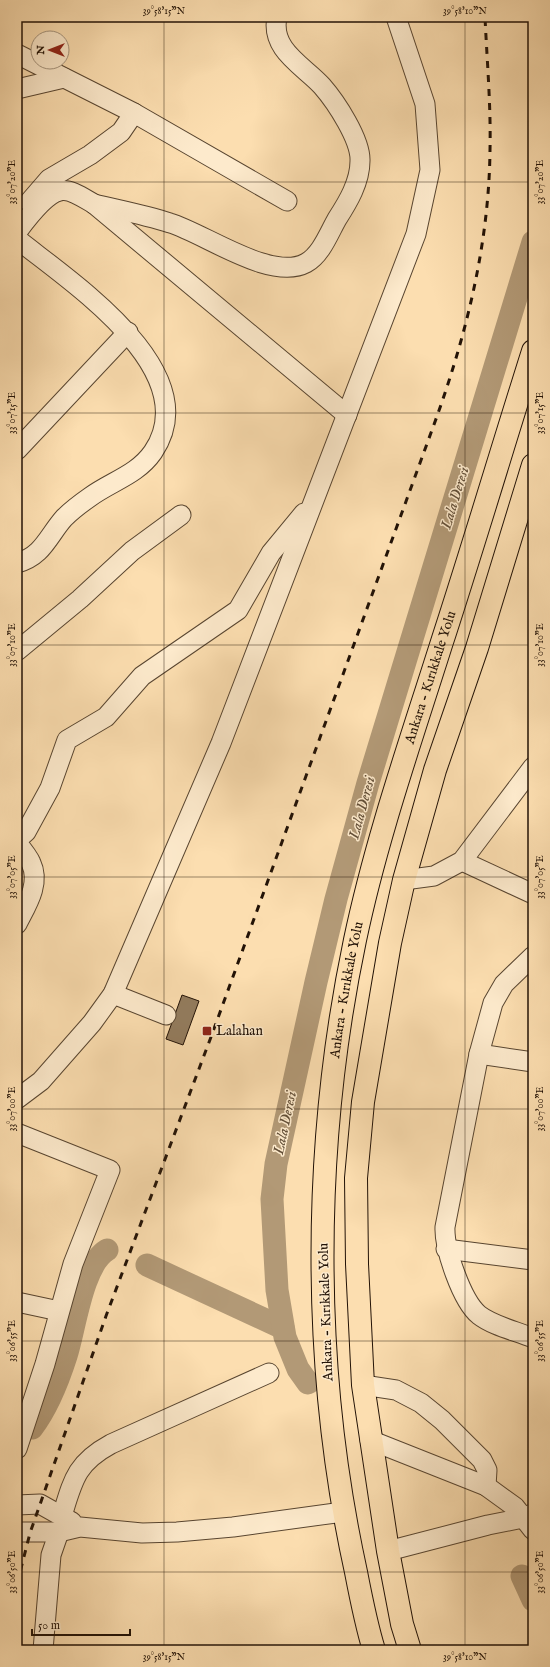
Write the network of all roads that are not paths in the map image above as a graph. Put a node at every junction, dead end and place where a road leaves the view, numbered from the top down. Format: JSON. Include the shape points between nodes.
{"nodes":[{"id":1,"x":277,"y":17,"type":"edge"},
{"id":2,"x":396,"y":17,"type":"edge"},
{"id":3,"x":17,"y":54,"type":"edge"},
{"id":4,"x":64,"y":78,"type":"junction"},
{"id":5,"x":17,"y":89,"type":"edge"},
{"id":6,"x":134,"y":113,"type":"junction"},
{"id":7,"x":287,"y":201,"type":"dead end"},
{"id":8,"x":94,"y":204,"type":"junction"},
{"id":9,"x":32,"y":213,"type":"junction"},
{"id":10,"x":17,"y":232,"type":"edge"},
{"id":11,"x":17,"y":240,"type":"edge"},
{"id":12,"x":128,"y":332,"type":"junction"},
{"id":13,"x":533,"y":351,"type":"edge"},
{"id":14,"x":347,"y":414,"type":"junction"},
{"id":15,"x":17,"y":450,"type":"edge"},
{"id":16,"x":533,"y":465,"type":"edge"},
{"id":17,"x":315,"y":499,"type":"junction"},
{"id":18,"x":181,"y":515,"type":"dead end"},
{"id":19,"x":17,"y":563,"type":"edge"},
{"id":20,"x":17,"y":651,"type":"edge"},
{"id":21,"x":533,"y":767,"type":"edge"},
{"id":22,"x":17,"y":841,"type":"edge"},
{"id":23,"x":462,"y":861,"type":"junction"},
{"id":24,"x":404,"y":880,"type":"junction"},
{"id":25,"x":533,"y":894,"type":"edge"},
{"id":26,"x":17,"y":924,"type":"edge"},
{"id":27,"x":533,"y":956,"type":"edge"},
{"id":28,"x":113,"y":994,"type":"junction"},
{"id":29,"x":166,"y":1015,"type":"dead end"},
{"id":30,"x":479,"y":1054,"type":"junction"},
{"id":31,"x":533,"y":1062,"type":"edge"},
{"id":32,"x":17,"y":1099,"type":"edge"},
{"id":33,"x":17,"y":1133,"type":"edge"},
{"id":34,"x":446,"y":1249,"type":"junction"},
{"id":35,"x":533,"y":1260,"type":"edge"},
{"id":36,"x":17,"y":1302,"type":"edge"},
{"id":37,"x":59,"y":1312,"type":"junction"},
{"id":38,"x":533,"y":1338,"type":"edge"},
{"id":39,"x":269,"y":1373,"type":"dead end"},
{"id":40,"x":363,"y":1385,"type":"junction"},
{"id":41,"x":370,"y":1440,"type":"junction"},
{"id":42,"x":17,"y":1449,"type":"edge"},
{"id":43,"x":486,"y":1486,"type":"junction"},
{"id":44,"x":17,"y":1505,"type":"edge"},
{"id":45,"x":343,"y":1512,"type":"junction"},
{"id":46,"x":530,"y":1520,"type":"edge"},
{"id":47,"x":61,"y":1524,"type":"junction"},
{"id":48,"x":17,"y":1532,"type":"edge"},
{"id":49,"x":388,"y":1551,"type":"junction"},
{"id":50,"x":43,"y":1650,"type":"edge"},
{"id":51,"x":374,"y":1650,"type":"edge"},
{"id":52,"x":410,"y":1650,"type":"edge"}],
"edges":[{"from":1,"to":8,"type":"street","via":[[276,34],[286,53],[322,86],[342,114],[356,143],[360,160],[356,183],[346,206],[315,256],[305,264],[278,267],[229,250],[172,223]]},
{"from":2,"to":14,"type":"street","via":[[425,104],[430,170],[416,234]]},
{"from":3,"to":4,"type":"street"},
{"from":4,"to":5,"type":"street"},
{"from":4,"to":6,"type":"street"},
{"from":6,"to":7,"type":"street"},
{"from":6,"to":9,"type":"street","via":[[121,132],[90,155],[48,179],[30,201]]},
{"from":8,"to":9,"type":"street","via":[[72,192],[60,191]]},
{"from":8,"to":14,"type":"street"},
{"from":9,"to":10,"type":"street"},
{"from":11,"to":12,"type":"street","via":[[106,310]]},
{"from":12,"to":15,"type":"street"},
{"from":12,"to":19,"type":"street","via":[[158,377],[162,389],[165,420],[154,451],[131,474],[97,492],[75,508],[59,525],[46,545],[34,556]]},
{"from":13,"to":45,"type":"highway","name":"Ankara - Kırıkkale Yolu","via":[[375,860],[355,938],[339,1024],[330,1098],[325,1179],[324,1261],[325,1340],[331,1418]]},
{"from":14,"to":17,"type":"street"},
{"from":16,"to":24,"type":"highway","via":[[477,648],[435,770]]},
{"from":17,"to":22,"type":"street","via":[[271,553],[238,610],[142,676],[106,717],[67,740],[50,788],[26,832]]},
{"from":17,"to":28,"type":"street","via":[[221,743]]},
{"from":18,"to":20,"type":"street","via":[[132,551],[80,599]]},
{"from":21,"to":23,"type":"street"},
{"from":22,"to":26,"type":"street","via":[[31,863],[34,879],[30,900]]},
{"from":23,"to":24,"type":"street","via":[[434,876]]},
{"from":23,"to":25,"type":"street"},
{"from":24,"to":40,"type":"highway","via":[[370,1058],[356,1170],[356,1264]]},
{"from":27,"to":30,"type":"street","via":[[498,992]]},
{"from":28,"to":29,"type":"street"},
{"from":28,"to":32,"type":"street","via":[[92,1023],[41,1080]]},
{"from":30,"to":31,"type":"street"},
{"from":30,"to":34,"type":"street","via":[[445,1227]]},
{"from":33,"to":37,"type":"street","via":[[110,1170],[74,1264]]},
{"from":34,"to":35,"type":"street"},
{"from":34,"to":38,"type":"street","via":[[475,1312],[486,1320]]},
{"from":36,"to":37,"type":"street"},
{"from":37,"to":42,"type":"street"},
{"from":39,"to":47,"type":"street","via":[[95,1453],[73,1478]]},
{"from":40,"to":41,"type":"highway"},
{"from":40,"to":43,"type":"street","via":[[396,1390],[432,1411],[482,1460],[487,1470]]},
{"from":41,"to":43,"type":"street"},
{"from":41,"to":49,"type":"highway"},
{"from":43,"to":46,"type":"street"},
{"from":44,"to":47,"type":"street","via":[[40,1504]]},
{"from":45,"to":47,"type":"street","via":[[177,1532],[142,1533]]},
{"from":45,"to":51,"type":"highway","name":"Ankara - Kırıkkale Yolu"},
{"from":46,"to":49,"type":"street","via":[[488,1525]]},
{"from":47,"to":48,"type":"street"},
{"from":47,"to":50,"type":"street","via":[[51,1555]]},
{"from":49,"to":52,"type":"highway","via":[[402,1624]]}]}
